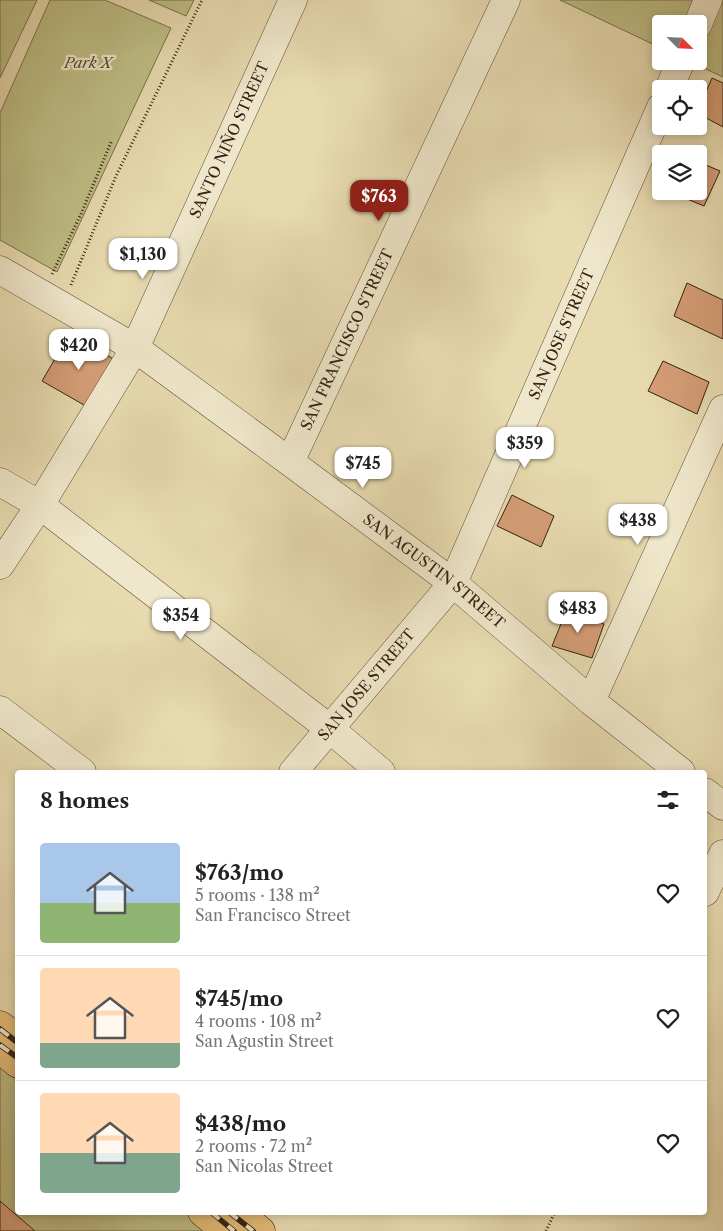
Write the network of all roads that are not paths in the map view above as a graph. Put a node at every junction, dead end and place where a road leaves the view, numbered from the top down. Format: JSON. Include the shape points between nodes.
{"nodes":[{"id":1,"x":293,"y":0,"type":"edge"},
{"id":2,"x":506,"y":0,"type":"edge"},
{"id":3,"x":708,"y":0,"type":"edge"},
{"id":4,"x":702,"y":15,"type":"edge"},
{"id":5,"x":652,"y":127,"type":"edge"},
{"id":6,"x":0,"y":270,"type":"edge"},
{"id":7,"x":135,"y":348,"type":"junction"},
{"id":8,"x":723,"y":409,"type":"edge"},
{"id":9,"x":290,"y":462,"type":"junction"},
{"id":10,"x":0,"y":482,"type":"edge"},
{"id":11,"x":40,"y":505,"type":"junction"},
{"id":12,"x":0,"y":565,"type":"edge"},
{"id":13,"x":452,"y":583,"type":"junction"},
{"id":14,"x":591,"y":701,"type":"junction"},
{"id":15,"x":0,"y":710,"type":"edge"},
{"id":16,"x":330,"y":729,"type":"junction"},
{"id":17,"x":79,"y":770,"type":"edge"},
{"id":18,"x":296,"y":770,"type":"edge"},
{"id":19,"x":379,"y":770,"type":"edge"},
{"id":20,"x":678,"y":770,"type":"edge"},
{"id":21,"x":707,"y":794,"type":"edge"},
{"id":22,"x":723,"y":806,"type":"edge"},
{"id":23,"x":723,"y":854,"type":"edge"},
{"id":24,"x":707,"y":888,"type":"edge"},
{"id":25,"x":0,"y":1025,"type":"edge"},
{"id":26,"x":15,"y":1036,"type":"edge"},
{"id":27,"x":0,"y":1050,"type":"edge"},
{"id":28,"x":15,"y":1062,"type":"edge"},
{"id":29,"x":206,"y":1215,"type":"edge"},
{"id":30,"x":242,"y":1215,"type":"edge"},
{"id":31,"x":225,"y":1231,"type":"edge"},
{"id":32,"x":261,"y":1231,"type":"edge"}],
"edges":[{"from":1,"to":7,"type":"street","name":"SANTO NIÑO STREET"},
{"from":2,"to":9,"type":"street","name":"SAN FRANCISCO STREET"},
{"from":3,"to":4,"type":"street"},
{"from":5,"to":13,"type":"street","name":"SAN JOSE STREET"},
{"from":6,"to":7,"type":"street","name":"SAN AGUSTIN STREET"},
{"from":7,"to":9,"type":"street","name":"SAN AGUSTIN STREET"},
{"from":7,"to":11,"type":"street","name":"SANTO NIÑO STREET"},
{"from":8,"to":14,"type":"street"},
{"from":9,"to":13,"type":"street","name":"SAN AGUSTIN STREET"},
{"from":10,"to":11,"type":"street"},
{"from":11,"to":12,"type":"street","name":"SANTO NIÑO STREET"},
{"from":11,"to":16,"type":"street"},
{"from":13,"to":14,"type":"street","name":"SAN AGUSTIN STREET"},
{"from":13,"to":16,"type":"street","name":"SAN JOSE STREET"},
{"from":14,"to":20,"type":"street","name":"SAN AGUSTIN STREET"},
{"from":15,"to":17,"type":"street"},
{"from":16,"to":18,"type":"street","name":"SAN JOSE STREET"},
{"from":16,"to":19,"type":"street"},
{"from":21,"to":22,"type":"street"},
{"from":23,"to":24,"type":"street"},
{"from":25,"to":26,"type":"main road"},
{"from":27,"to":28,"type":"main road"},
{"from":29,"to":31,"type":"main road"},
{"from":30,"to":32,"type":"main road"}]}
